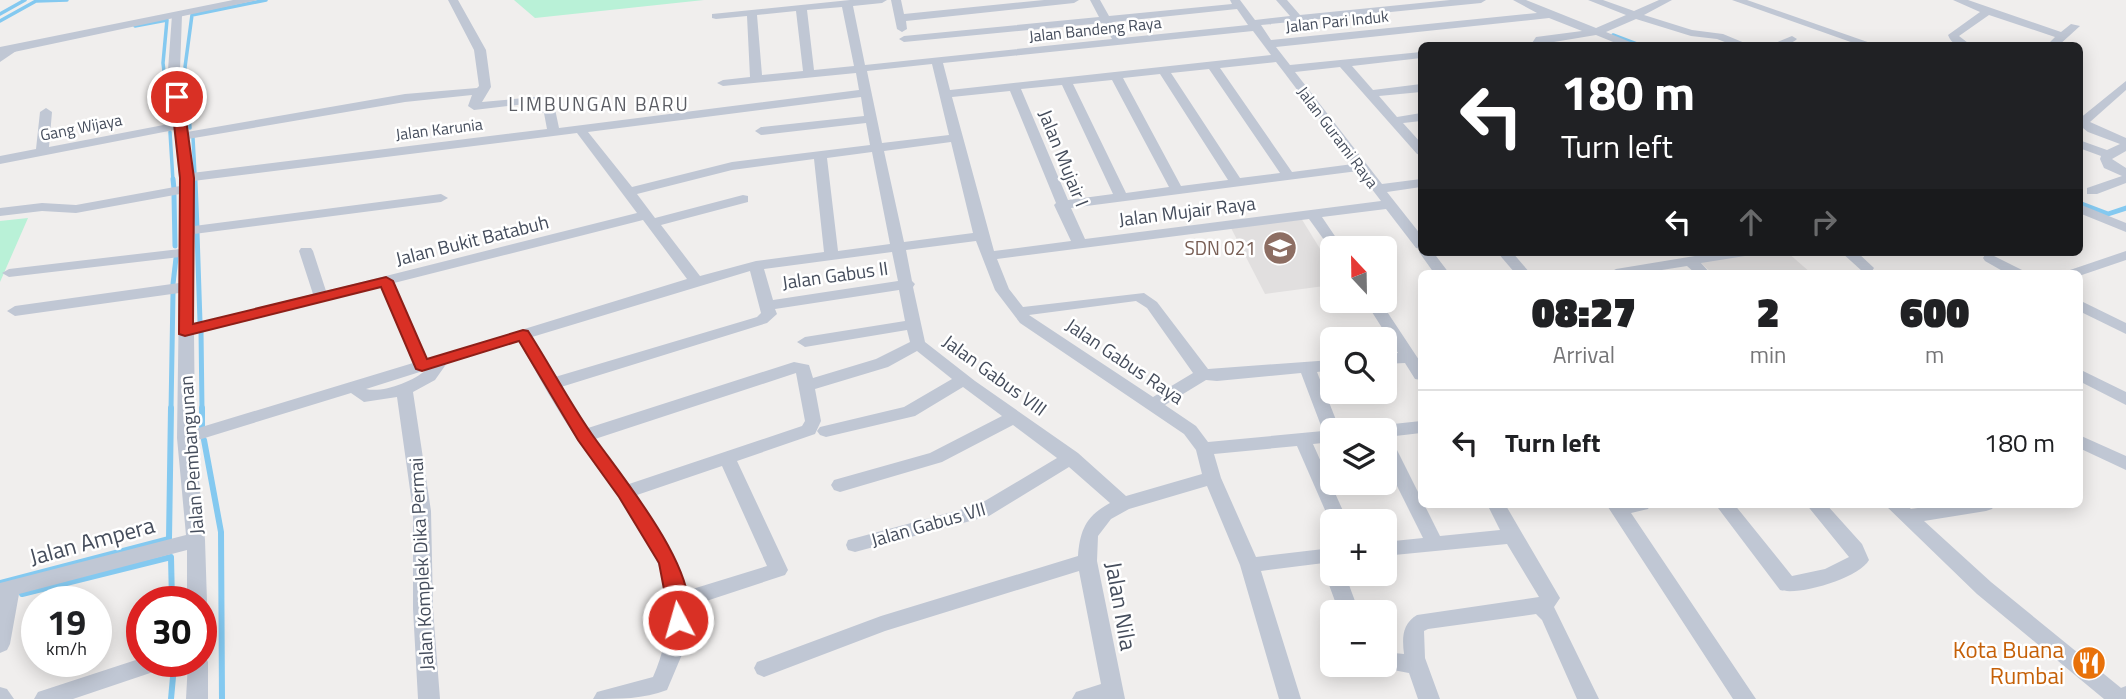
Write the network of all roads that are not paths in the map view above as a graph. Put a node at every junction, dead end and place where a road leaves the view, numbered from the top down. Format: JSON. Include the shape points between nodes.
{"nodes":[{"id":1,"x":253,"y":0,"type":"edge"},
{"id":2,"x":453,"y":0,"type":"edge"},
{"id":3,"x":882,"y":0,"type":"edge"},
{"id":4,"x":896,"y":0,"type":"edge"},
{"id":5,"x":1074,"y":0,"type":"edge"},
{"id":6,"x":1095,"y":0,"type":"edge"},
{"id":7,"x":1141,"y":0,"type":"edge"},
{"id":8,"x":1281,"y":0,"type":"edge"},
{"id":9,"x":1330,"y":0,"type":"edge"},
{"id":10,"x":1481,"y":0,"type":"edge"},
{"id":11,"x":1518,"y":0,"type":"edge"},
{"id":12,"x":1593,"y":0,"type":"edge"},
{"id":13,"x":1667,"y":0,"type":"edge"},
{"id":14,"x":1737,"y":0,"type":"edge"},
{"id":15,"x":1958,"y":0,"type":"edge"},
{"id":16,"x":1238,"y":3,"type":"edge"},
{"id":17,"x":847,"y":4,"type":"junction"},
{"id":18,"x":1382,"y":4,"type":"edge"},
{"id":19,"x":1192,"y":5,"type":"edge"},
{"id":20,"x":801,"y":8,"type":"junction"},
{"id":21,"x":1988,"y":11,"type":"junction"},
{"id":22,"x":752,"y":12,"type":"junction"},
{"id":23,"x":1342,"y":13,"type":"junction"},
{"id":24,"x":1149,"y":14,"type":"junction"},
{"id":25,"x":177,"y":15,"type":"junction"},
{"id":26,"x":1550,"y":15,"type":"junction"},
{"id":27,"x":1635,"y":15,"type":"junction"},
{"id":28,"x":716,"y":16,"type":"dead end"},
{"id":29,"x":1105,"y":18,"type":"junction"},
{"id":30,"x":1297,"y":18,"type":"junction"},
{"id":31,"x":900,"y":19,"type":"junction"},
{"id":32,"x":1255,"y":25,"type":"junction"},
{"id":33,"x":2074,"y":26,"type":"dead end"},
{"id":34,"x":1597,"y":32,"type":"junction"},
{"id":35,"x":1691,"y":33,"type":"junction"},
{"id":36,"x":1411,"y":34,"type":"junction"},
{"id":37,"x":1580,"y":34,"type":"junction"},
{"id":38,"x":2063,"y":36,"type":"junction"},
{"id":39,"x":904,"y":39,"type":"junction"},
{"id":40,"x":1792,"y":39,"type":"dead end"},
{"id":41,"x":1606,"y":41,"type":"edge"},
{"id":42,"x":1538,"y":42,"type":"edge"},
{"id":43,"x":1589,"y":42,"type":"edge"},
{"id":44,"x":1681,"y":42,"type":"edge"},
{"id":45,"x":1735,"y":42,"type":"edge"},
{"id":46,"x":1784,"y":42,"type":"edge"},
{"id":47,"x":1862,"y":42,"type":"edge"},
{"id":48,"x":1958,"y":42,"type":"edge"},
{"id":49,"x":2056,"y":42,"type":"edge"},
{"id":50,"x":1120,"y":43,"type":"junction"},
{"id":51,"x":1269,"y":44,"type":"junction"},
{"id":52,"x":16,"y":47,"type":"junction"},
{"id":53,"x":0,"y":51,"type":"edge"},
{"id":54,"x":1418,"y":55,"type":"edge"},
{"id":55,"x":0,"y":59,"type":"edge"},
{"id":56,"x":937,"y":61,"type":"junction"},
{"id":57,"x":909,"y":62,"type":"junction"},
{"id":58,"x":1283,"y":64,"type":"junction"},
{"id":59,"x":1344,"y":64,"type":"junction"},
{"id":60,"x":1213,"y":66,"type":"junction"},
{"id":61,"x":862,"y":69,"type":"junction"},
{"id":62,"x":1164,"y":71,"type":"junction"},
{"id":63,"x":809,"y":75,"type":"junction"},
{"id":64,"x":1116,"y":77,"type":"junction"},
{"id":65,"x":756,"y":79,"type":"junction"},
{"id":66,"x":1066,"y":82,"type":"junction"},
{"id":67,"x":723,"y":83,"type":"dead end"},
{"id":68,"x":2126,"y":84,"type":"edge"},
{"id":69,"x":1014,"y":88,"type":"junction"},
{"id":70,"x":1418,"y":88,"type":"edge"},
{"id":71,"x":480,"y":91,"type":"junction"},
{"id":72,"x":867,"y":93,"type":"junction"},
{"id":73,"x":947,"y":94,"type":"junction"},
{"id":74,"x":1370,"y":94,"type":"junction"},
{"id":75,"x":46,"y":112,"type":"dead end"},
{"id":76,"x":1418,"y":117,"type":"edge"},
{"id":77,"x":872,"y":119,"type":"junction"},
{"id":78,"x":1392,"y":121,"type":"junction"},
{"id":79,"x":580,"y":129,"type":"junction"},
{"id":80,"x":179,"y":130,"type":"junction"},
{"id":81,"x":761,"y":131,"type":"dead end"},
{"id":82,"x":554,"y":133,"type":"junction"},
{"id":83,"x":954,"y":138,"type":"junction"},
{"id":84,"x":2126,"y":144,"type":"edge"},
{"id":85,"x":878,"y":146,"type":"junction"},
{"id":86,"x":2083,"y":146,"type":"edge"},
{"id":87,"x":1418,"y":147,"type":"edge"},
{"id":88,"x":2083,"y":152,"type":"edge"},
{"id":89,"x":42,"y":153,"type":"junction"},
{"id":90,"x":820,"y":153,"type":"junction"},
{"id":91,"x":2107,"y":157,"type":"junction"},
{"id":92,"x":0,"y":160,"type":"edge"},
{"id":93,"x":1359,"y":167,"type":"junction"},
{"id":94,"x":2126,"y":176,"type":"edge"},
{"id":95,"x":1289,"y":177,"type":"junction"},
{"id":96,"x":188,"y":182,"type":"junction"},
{"id":97,"x":1418,"y":183,"type":"edge"},
{"id":98,"x":1237,"y":184,"type":"junction"},
{"id":99,"x":1177,"y":190,"type":"junction"},
{"id":100,"x":1378,"y":190,"type":"junction"},
{"id":101,"x":2092,"y":191,"type":"dead end"},
{"id":102,"x":629,"y":192,"type":"junction"},
{"id":103,"x":1121,"y":197,"type":"junction"},
{"id":104,"x":441,"y":198,"type":"dead end"},
{"id":105,"x":743,"y":199,"type":"dead end"},
{"id":106,"x":1390,"y":204,"type":"junction"},
{"id":107,"x":1061,"y":205,"type":"junction"},
{"id":108,"x":2083,"y":209,"type":"edge"},
{"id":109,"x":0,"y":212,"type":"edge"},
{"id":110,"x":1312,"y":213,"type":"junction"},
{"id":111,"x":649,"y":219,"type":"junction"},
{"id":112,"x":2123,"y":223,"type":"edge"},
{"id":113,"x":194,"y":230,"type":"junction"},
{"id":114,"x":981,"y":236,"type":"junction"},
{"id":115,"x":1328,"y":236,"type":"edge"},
{"id":116,"x":1418,"y":241,"type":"edge"},
{"id":117,"x":1079,"y":243,"type":"junction"},
{"id":118,"x":899,"y":247,"type":"junction"},
{"id":119,"x":306,"y":251,"type":"dead end"},
{"id":120,"x":188,"y":252,"type":"junction"},
{"id":121,"x":2126,"y":255,"type":"edge"},
{"id":122,"x":832,"y":256,"type":"junction"},
{"id":123,"x":989,"y":256,"type":"junction"},
{"id":124,"x":1429,"y":256,"type":"edge"},
{"id":125,"x":1508,"y":256,"type":"edge"},
{"id":126,"x":1853,"y":256,"type":"edge"},
{"id":127,"x":1700,"y":257,"type":"edge"},
{"id":128,"x":1990,"y":258,"type":"dead end"},
{"id":129,"x":756,"y":265,"type":"junction"},
{"id":130,"x":1867,"y":268,"type":"dead end"},
{"id":131,"x":1440,"y":270,"type":"edge"},
{"id":132,"x":1520,"y":270,"type":"edge"},
{"id":133,"x":1632,"y":270,"type":"edge"},
{"id":134,"x":2012,"y":270,"type":"edge"},
{"id":135,"x":2080,"y":270,"type":"edge"},
{"id":136,"x":9,"y":274,"type":"dead end"},
{"id":137,"x":386,"y":281,"type":"junction"},
{"id":138,"x":697,"y":282,"type":"junction"},
{"id":139,"x":908,"y":285,"type":"junction"},
{"id":140,"x":186,"y":287,"type":"junction"},
{"id":141,"x":321,"y":297,"type":"junction"},
{"id":142,"x":768,"y":305,"type":"junction"},
{"id":143,"x":2083,"y":307,"type":"edge"},
{"id":144,"x":15,"y":311,"type":"dead end"},
{"id":145,"x":1018,"y":312,"type":"junction"},
{"id":146,"x":1380,"y":313,"type":"edge"},
{"id":147,"x":915,"y":324,"type":"junction"},
{"id":148,"x":2126,"y":329,"type":"edge"},
{"id":149,"x":185,"y":331,"type":"junction"},
{"id":150,"x":523,"y":335,"type":"junction"},
{"id":151,"x":805,"y":342,"type":"dead end"},
{"id":152,"x":918,"y":344,"type":"junction"},
{"id":153,"x":1410,"y":357,"type":"junction"},
{"id":154,"x":1397,"y":358,"type":"edge"},
{"id":155,"x":441,"y":360,"type":"junction"},
{"id":156,"x":422,"y":366,"type":"junction"},
{"id":157,"x":1320,"y":366,"type":"edge"},
{"id":158,"x":1307,"y":367,"type":"junction"},
{"id":159,"x":1418,"y":370,"type":"edge"},
{"id":160,"x":1203,"y":374,"type":"junction"},
{"id":161,"x":2083,"y":376,"type":"edge"},
{"id":162,"x":961,"y":382,"type":"junction"},
{"id":163,"x":551,"y":384,"type":"junction"},
{"id":164,"x":808,"y":385,"type":"junction"},
{"id":165,"x":354,"y":387,"type":"junction"},
{"id":166,"x":404,"y":387,"type":"junction"},
{"id":167,"x":2126,"y":399,"type":"edge"},
{"id":168,"x":1154,"y":404,"type":"junction"},
{"id":169,"x":1012,"y":418,"type":"junction"},
{"id":170,"x":1326,"y":418,"type":"edge"},
{"id":171,"x":1418,"y":427,"type":"edge"},
{"id":172,"x":1397,"y":430,"type":"edge"},
{"id":173,"x":826,"y":431,"type":"dead end"},
{"id":174,"x":584,"y":436,"type":"junction"},
{"id":175,"x":1320,"y":436,"type":"edge"},
{"id":176,"x":186,"y":438,"type":"junction"},
{"id":177,"x":1302,"y":438,"type":"junction"},
{"id":178,"x":2083,"y":443,"type":"edge"},
{"id":179,"x":1204,"y":449,"type":"junction"},
{"id":180,"x":727,"y":457,"type":"junction"},
{"id":181,"x":1072,"y":457,"type":"junction"},
{"id":182,"x":2126,"y":464,"type":"edge"},
{"id":183,"x":1397,"y":468,"type":"edge"},
{"id":184,"x":1212,"y":478,"type":"junction"},
{"id":185,"x":840,"y":485,"type":"dead end"},
{"id":186,"x":625,"y":492,"type":"junction"},
{"id":187,"x":1123,"y":504,"type":"junction"},
{"id":188,"x":1498,"y":508,"type":"edge"},
{"id":189,"x":1617,"y":508,"type":"edge"},
{"id":190,"x":1727,"y":508,"type":"edge"},
{"id":191,"x":1819,"y":508,"type":"edge"},
{"id":192,"x":1937,"y":508,"type":"edge"},
{"id":193,"x":1333,"y":509,"type":"edge"},
{"id":194,"x":1900,"y":511,"type":"edge"},
{"id":195,"x":1512,"y":536,"type":"junction"},
{"id":196,"x":196,"y":540,"type":"junction"},
{"id":197,"x":1435,"y":544,"type":"junction"},
{"id":198,"x":855,"y":545,"type":"dead end"},
{"id":199,"x":1397,"y":548,"type":"edge"},
{"id":200,"x":1087,"y":561,"type":"junction"},
{"id":201,"x":1320,"y":563,"type":"edge"},
{"id":202,"x":1250,"y":565,"type":"junction"},
{"id":203,"x":197,"y":586,"type":"edge"},
{"id":204,"x":5,"y":589,"type":"edge"},
{"id":205,"x":678,"y":602,"type":"junction"},
{"id":206,"x":1541,"y":607,"type":"junction"},
{"id":207,"x":0,"y":643,"type":"edge"},
{"id":208,"x":1397,"y":662,"type":"edge"},
{"id":209,"x":1419,"y":665,"type":"junction"},
{"id":210,"x":764,"y":668,"type":"dead end"},
{"id":211,"x":126,"y":672,"type":"edge"},
{"id":212,"x":198,"y":677,"type":"edge"},
{"id":213,"x":1113,"y":694,"type":"edge"},
{"id":214,"x":2123,"y":698,"type":"edge"},
{"id":215,"x":45,"y":699,"type":"edge"},
{"id":216,"x":197,"y":699,"type":"edge"},
{"id":217,"x":429,"y":699,"type":"edge"},
{"id":218,"x":604,"y":699,"type":"edge"},
{"id":219,"x":1083,"y":699,"type":"edge"},
{"id":220,"x":1290,"y":699,"type":"edge"},
{"id":221,"x":1429,"y":699,"type":"edge"},
{"id":222,"x":1588,"y":699,"type":"edge"},
{"id":223,"x":1745,"y":699,"type":"edge"}],
"edges":[{"from":1,"to":25,"type":"street"},
{"from":2,"to":71,"type":"street","via":[[480,50],[485,87]]},
{"from":3,"to":17,"type":"street"},
{"from":4,"to":31,"type":"street"},
{"from":5,"to":31,"type":"street"},
{"from":6,"to":29,"type":"street"},
{"from":7,"to":24,"type":"street"},
{"from":8,"to":30,"type":"street"},
{"from":9,"to":23,"type":"street"},
{"from":10,"to":18,"type":"street","name":"Jalan Bandeng Raya"},
{"from":11,"to":26,"type":"street"},
{"from":12,"to":27,"type":"street"},
{"from":13,"to":27,"type":"street"},
{"from":14,"to":47,"type":"street"},
{"from":15,"to":21,"type":"street"},
{"from":16,"to":19,"type":"street"},
{"from":16,"to":32,"type":"street","name":"Jalan Gurami Raya"},
{"from":17,"to":20,"type":"street"},
{"from":17,"to":61,"type":"street","name":"Jalan Gabus VIII"},
{"from":18,"to":23,"type":"street","name":"Jalan Bandeng Raya"},
{"from":18,"to":36,"type":"street"},
{"from":19,"to":24,"type":"street"},
{"from":20,"to":22,"type":"street"},
{"from":20,"to":63,"type":"street"},
{"from":21,"to":38,"type":"street"},
{"from":21,"to":48,"type":"street","via":[[1953,35]]},
{"from":22,"to":28,"type":"street"},
{"from":22,"to":65,"type":"street"},
{"from":23,"to":30,"type":"street","name":"Jalan Bandeng Raya"},
{"from":24,"to":29,"type":"street"},
{"from":25,"to":52,"type":"street"},
{"from":25,"to":80,"type":"street","name":"Jalan Pembangunan","via":[[174,70]]},
{"from":26,"to":34,"type":"street"},
{"from":26,"to":36,"type":"street","name":"Jalan Pari Induk"},
{"from":27,"to":34,"type":"street"},
{"from":27,"to":35,"type":"street"},
{"from":29,"to":39,"type":"street"},
{"from":29,"to":50,"type":"street"},
{"from":30,"to":32,"type":"street","name":"Jalan Bandeng Raya"},
{"from":31,"to":39,"type":"street"},
{"from":32,"to":50,"type":"street","name":"Jalan Bandeng Raya"},
{"from":32,"to":51,"type":"street","name":"Jalan Gurami Raya"},
{"from":33,"to":38,"type":"street"},
{"from":34,"to":37,"type":"street"},
{"from":34,"to":41,"type":"street"},
{"from":35,"to":44,"type":"street"},
{"from":35,"to":45,"type":"street"},
{"from":36,"to":51,"type":"street","name":"Jalan Pari Induk"},
{"from":37,"to":42,"type":"street"},
{"from":37,"to":43,"type":"street"},
{"from":38,"to":49,"type":"street"},
{"from":39,"to":57,"type":"street"},
{"from":40,"to":46,"type":"street"},
{"from":50,"to":56,"type":"street","name":"Jalan Bandeng Raya"},
{"from":51,"to":58,"type":"street","name":"Jalan Gurami Raya"},
{"from":52,"to":53,"type":"street"},
{"from":52,"to":55,"type":"street"},
{"from":54,"to":59,"type":"street"},
{"from":56,"to":57,"type":"street","name":"Jalan Bandeng Raya"},
{"from":56,"to":73,"type":"street","name":"Jalan Gabus Raya"},
{"from":57,"to":61,"type":"street","name":"Jalan Bandeng Raya"},
{"from":58,"to":59,"type":"street"},
{"from":58,"to":60,"type":"street"},
{"from":58,"to":93,"type":"street","name":"Jalan Gurami Raya"},
{"from":59,"to":74,"type":"street"},
{"from":60,"to":62,"type":"street"},
{"from":60,"to":95,"type":"street"},
{"from":61,"to":63,"type":"street","name":"Jalan Bandeng Raya"},
{"from":61,"to":72,"type":"street","name":"Jalan Gabus VIII"},
{"from":62,"to":64,"type":"street"},
{"from":62,"to":98,"type":"street"},
{"from":63,"to":65,"type":"street","name":"Jalan Bandeng Raya"},
{"from":64,"to":66,"type":"street"},
{"from":64,"to":99,"type":"street"},
{"from":65,"to":67,"type":"street","name":"Jalan Bandeng Raya"},
{"from":66,"to":69,"type":"street"},
{"from":66,"to":103,"type":"street"},
{"from":68,"to":84,"type":"street","via":[[2083,122]]},
{"from":69,"to":73,"type":"street"},
{"from":69,"to":107,"type":"street","name":"Jalan Mujair I"},
{"from":70,"to":74,"type":"street"},
{"from":71,"to":80,"type":"street","name":"Gang Wijaya","via":[[405,98],[202,133]]},
{"from":71,"to":82,"type":"street","via":[[474,106],[542,99],[540,109],[549,109]]},
{"from":72,"to":77,"type":"street","name":"Jalan Gabus VIII"},
{"from":72,"to":79,"type":"street","name":"Jalan Karunia"},
{"from":73,"to":83,"type":"street","name":"Jalan Gabus Raya"},
{"from":74,"to":78,"type":"street"},
{"from":75,"to":89,"type":"street"},
{"from":76,"to":78,"type":"street"},
{"from":77,"to":81,"type":"street"},
{"from":77,"to":85,"type":"street","name":"Jalan Gabus VIII"},
{"from":78,"to":87,"type":"street"},
{"from":79,"to":82,"type":"street","name":"Jalan Karunia"},
{"from":79,"to":102,"type":"street"},
{"from":80,"to":89,"type":"street","name":"Gang Wijaya"},
{"from":80,"to":96,"type":"street","name":"Jalan Pembangunan"},
{"from":82,"to":96,"type":"street","name":"Jalan Karunia","via":[[211,174]]},
{"from":83,"to":85,"type":"street"},
{"from":83,"to":114,"type":"street","name":"Jalan Gabus Raya"},
{"from":84,"to":91,"type":"street"},
{"from":85,"to":90,"type":"street"},
{"from":85,"to":118,"type":"street","name":"Jalan Gabus VIII"},
{"from":86,"to":91,"type":"street"},
{"from":88,"to":91,"type":"street"},
{"from":89,"to":92,"type":"street","name":"Gang Wijaya"},
{"from":90,"to":102,"type":"street","via":[[732,166]]},
{"from":90,"to":122,"type":"street"},
{"from":91,"to":94,"type":"street","via":[[2109,165]]},
{"from":93,"to":95,"type":"street"},
{"from":93,"to":100,"type":"street","name":"Jalan Gurami Raya"},
{"from":94,"to":101,"type":"street"},
{"from":95,"to":98,"type":"street"},
{"from":96,"to":109,"type":"street","name":"Jalan Karunia","via":[[76,209]]},
{"from":96,"to":113,"type":"street","name":"Jalan Pembangunan"},
{"from":97,"to":100,"type":"street"},
{"from":98,"to":99,"type":"street"},
{"from":99,"to":103,"type":"street"},
{"from":100,"to":106,"type":"street","name":"Jalan Gurami Raya"},
{"from":102,"to":111,"type":"street"},
{"from":103,"to":107,"type":"street"},
{"from":104,"to":113,"type":"street"},
{"from":105,"to":111,"type":"street","name":"Jalan Bukit Batabuh"},
{"from":106,"to":110,"type":"street","name":"Jalan Mujair Raya"},
{"from":106,"to":116,"type":"street","name":"Jalan Gurami Raya"},
{"from":107,"to":117,"type":"street","name":"Jalan Mujair I"},
{"from":108,"to":112,"type":"street"},
{"from":110,"to":115,"type":"street"},
{"from":110,"to":117,"type":"street","name":"Jalan Mujair Raya"},
{"from":111,"to":137,"type":"street","name":"Jalan Bukit Batabuh"},
{"from":111,"to":138,"type":"street"},
{"from":113,"to":120,"type":"street","name":"Jalan Pembangunan"},
{"from":114,"to":118,"type":"street"},
{"from":114,"to":123,"type":"street","name":"Jalan Gabus Raya"},
{"from":117,"to":123,"type":"street","name":"Jalan Mujair Raya"},
{"from":118,"to":122,"type":"street"},
{"from":118,"to":139,"type":"street","name":"Jalan Gabus VIII"},
{"from":119,"to":141,"type":"street"},
{"from":120,"to":136,"type":"street"},
{"from":120,"to":140,"type":"street","name":"Jalan Pembangunan"},
{"from":121,"to":135,"type":"street"},
{"from":122,"to":129,"type":"street"},
{"from":123,"to":145,"type":"street","name":"Jalan Gabus Raya","via":[[1002,290]]},
{"from":124,"to":131,"type":"street"},
{"from":125,"to":132,"type":"street"},
{"from":126,"to":130,"type":"street"},
{"from":127,"to":133,"type":"street"},
{"from":128,"to":134,"type":"street"},
{"from":129,"to":138,"type":"street"},
{"from":129,"to":142,"type":"street"},
{"from":137,"to":141,"type":"street","name":"Jalan Bukit Batabuh"},
{"from":137,"to":156,"type":"street"},
{"from":138,"to":150,"type":"street"},
{"from":139,"to":142,"type":"street","name":"Jalan Gabus II"},
{"from":139,"to":147,"type":"street","name":"Jalan Gabus VIII"},
{"from":140,"to":144,"type":"street"},
{"from":140,"to":149,"type":"street","name":"Jalan Pembangunan"},
{"from":141,"to":149,"type":"street","name":"Jalan Bukit Batabuh"},
{"from":142,"to":163,"type":"street","via":[[769,314],[762,320]]},
{"from":143,"to":148,"type":"street"},
{"from":145,"to":160,"type":"street","via":[[1145,298]]},
{"from":145,"to":168,"type":"street","name":"Jalan Gabus Raya"},
{"from":146,"to":153,"type":"street"},
{"from":147,"to":151,"type":"street"},
{"from":147,"to":152,"type":"street","name":"Jalan Gabus VIII"},
{"from":149,"to":176,"type":"street","name":"Jalan Pembangunan"},
{"from":150,"to":155,"type":"street"},
{"from":150,"to":163,"type":"street"},
{"from":152,"to":162,"type":"street","name":"Jalan Gabus VIII"},
{"from":152,"to":164,"type":"street","via":[[882,363]]},
{"from":153,"to":154,"type":"street"},
{"from":153,"to":159,"type":"street"},
{"from":155,"to":156,"type":"street"},
{"from":155,"to":166,"type":"street","via":[[428,379]]},
{"from":156,"to":165,"type":"street"},
{"from":157,"to":158,"type":"street"},
{"from":158,"to":160,"type":"street"},
{"from":158,"to":170,"type":"street"},
{"from":160,"to":168,"type":"street"},
{"from":161,"to":167,"type":"street"},
{"from":162,"to":169,"type":"street","name":"Jalan Gabus VIII"},
{"from":162,"to":173,"type":"street","via":[[909,412]]},
{"from":163,"to":174,"type":"street"},
{"from":164,"to":174,"type":"street","via":[[803,369],[794,367]]},
{"from":164,"to":180,"type":"street","via":[[813,421],[809,430]]},
{"from":165,"to":166,"type":"street","via":[[364,396]]},
{"from":165,"to":176,"type":"street"},
{"from":166,"to":217,"type":"street","name":"Jalan Komplek Dika Permai","via":[[422,511]]},
{"from":168,"to":179,"type":"street","name":"Jalan Gabus Raya","via":[[1190,430]]},
{"from":169,"to":181,"type":"street","name":"Jalan Gabus VIII"},
{"from":169,"to":185,"type":"street","via":[[936,458]]},
{"from":171,"to":172,"type":"street"},
{"from":174,"to":186,"type":"street"},
{"from":175,"to":177,"type":"street"},
{"from":176,"to":196,"type":"street","name":"Jalan Pembangunan"},
{"from":177,"to":179,"type":"street"},
{"from":177,"to":193,"type":"street"},
{"from":178,"to":182,"type":"street"},
{"from":179,"to":184,"type":"street","name":"Jalan Gabus Raya"},
{"from":180,"to":186,"type":"street"},
{"from":180,"to":205,"type":"street","via":[[778,570]]},
{"from":181,"to":187,"type":"street","name":"Jalan Gabus VIII"},
{"from":181,"to":198,"type":"street","name":"Jalan Gabus VII","via":[[983,512]]},
{"from":183,"to":197,"type":"street"},
{"from":184,"to":187,"type":"street","name":"Jalan Nila"},
{"from":184,"to":202,"type":"street","name":"Jalan Gabus Raya"},
{"from":186,"to":205,"type":"street","via":[[668,562]]},
{"from":187,"to":200,"type":"street","name":"Jalan Nila","via":[[1105,514],[1089,534]]},
{"from":188,"to":195,"type":"street"},
{"from":189,"to":223,"type":"street"},
{"from":190,"to":191,"type":"street","via":[[1787,584],[1806,582],[1859,560],[1855,549]]},
{"from":192,"to":194,"type":"street"},
{"from":194,"to":214,"type":"street","via":[[1984,588]]},
{"from":195,"to":197,"type":"street"},
{"from":195,"to":206,"type":"street","via":[[1550,598]]},
{"from":196,"to":203,"type":"street","name":"Jalan Pembangunan"},
{"from":196,"to":204,"type":"street","name":"Jalan Ampera"},
{"from":197,"to":199,"type":"street"},
{"from":200,"to":210,"type":"street","via":[[881,624]]},
{"from":200,"to":213,"type":"street","name":"Jalan Nila"},
{"from":201,"to":202,"type":"street"},
{"from":202,"to":220,"type":"street","name":"Jalan Gabus Raya"},
{"from":204,"to":207,"type":"street"},
{"from":205,"to":218,"type":"street","via":[[678,637],[660,684]]},
{"from":206,"to":209,"type":"street","via":[[1424,621],[1413,634]]},
{"from":206,"to":222,"type":"street"},
{"from":208,"to":209,"type":"street"},
{"from":209,"to":221,"type":"street"},
{"from":211,"to":215,"type":"street"},
{"from":212,"to":216,"type":"street"},
{"from":213,"to":219,"type":"street"}]}
